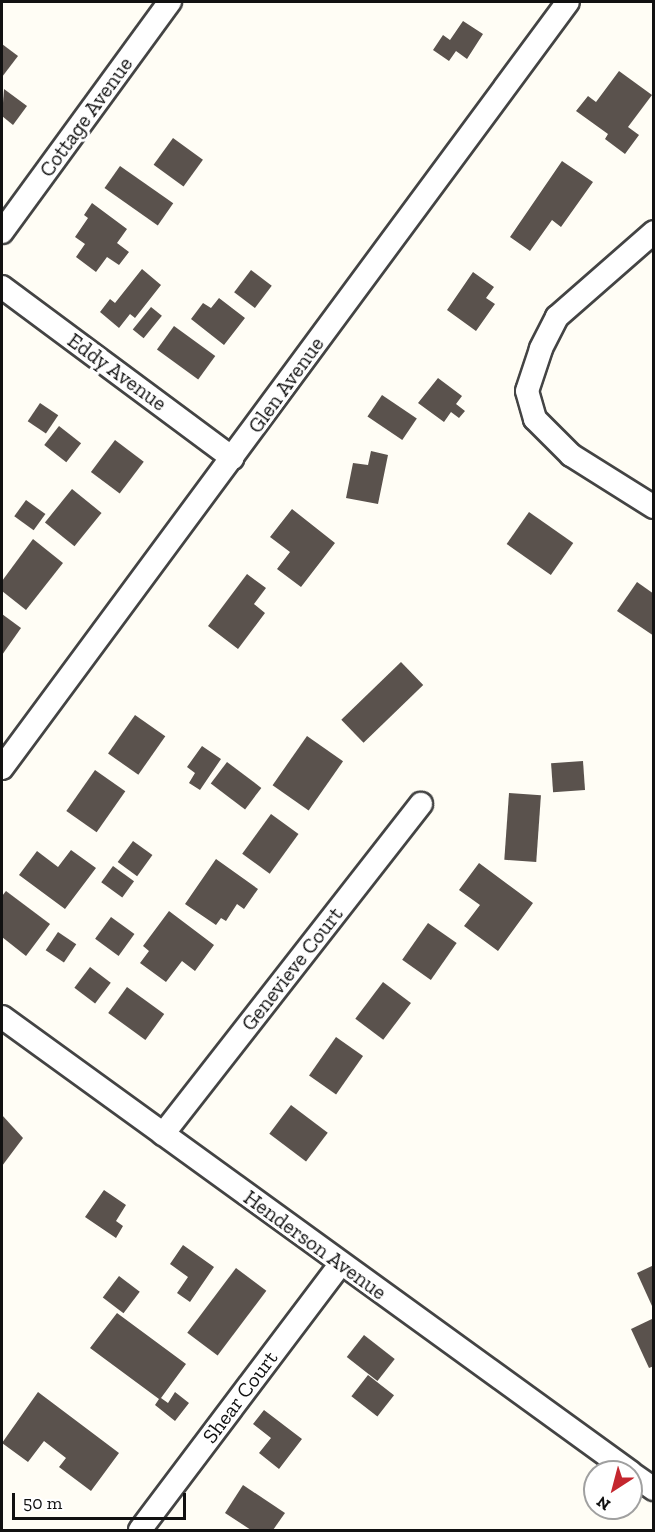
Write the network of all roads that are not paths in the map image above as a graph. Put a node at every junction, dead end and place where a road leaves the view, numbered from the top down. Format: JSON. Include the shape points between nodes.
{"nodes":[{"id":1,"x":170,"y":2,"type":"edge"},
{"id":2,"x":568,"y":2,"type":"edge"},
{"id":3,"x":2,"y":231,"type":"edge"},
{"id":4,"x":654,"y":232,"type":"edge"},
{"id":5,"x":2,"y":287,"type":"edge"},
{"id":6,"x":232,"y":458,"type":"junction"},
{"id":7,"x":654,"y":507,"type":"edge"},
{"id":8,"x":2,"y":768,"type":"edge"},
{"id":9,"x":421,"y":804,"type":"dead end"},
{"id":10,"x":2,"y":1017,"type":"edge"},
{"id":11,"x":163,"y":1134,"type":"junction"},
{"id":12,"x":341,"y":1263,"type":"junction"},
{"id":13,"x":613,"y":1460,"type":"edge"},
{"id":14,"x":140,"y":1530,"type":"edge"}],
"edges":[{"from":1,"to":3,"type":"street","name":"Cottage Avenue"},
{"from":2,"to":6,"type":"street","name":"Glen Avenue"},
{"from":4,"to":7,"type":"street","via":[[557,317],[527,391],[535,419],[572,455]]},
{"from":5,"to":6,"type":"street","name":"Eddy Avenue"},
{"from":6,"to":8,"type":"street","name":"Glen Avenue"},
{"from":9,"to":11,"type":"street","name":"Genevieve Court"},
{"from":10,"to":11,"type":"street","name":"Henderson Avenue"},
{"from":11,"to":12,"type":"street","name":"Henderson Avenue"},
{"from":12,"to":13,"type":"street","name":"Henderson Avenue"},
{"from":12,"to":14,"type":"street","name":"Shear Court"}]}
